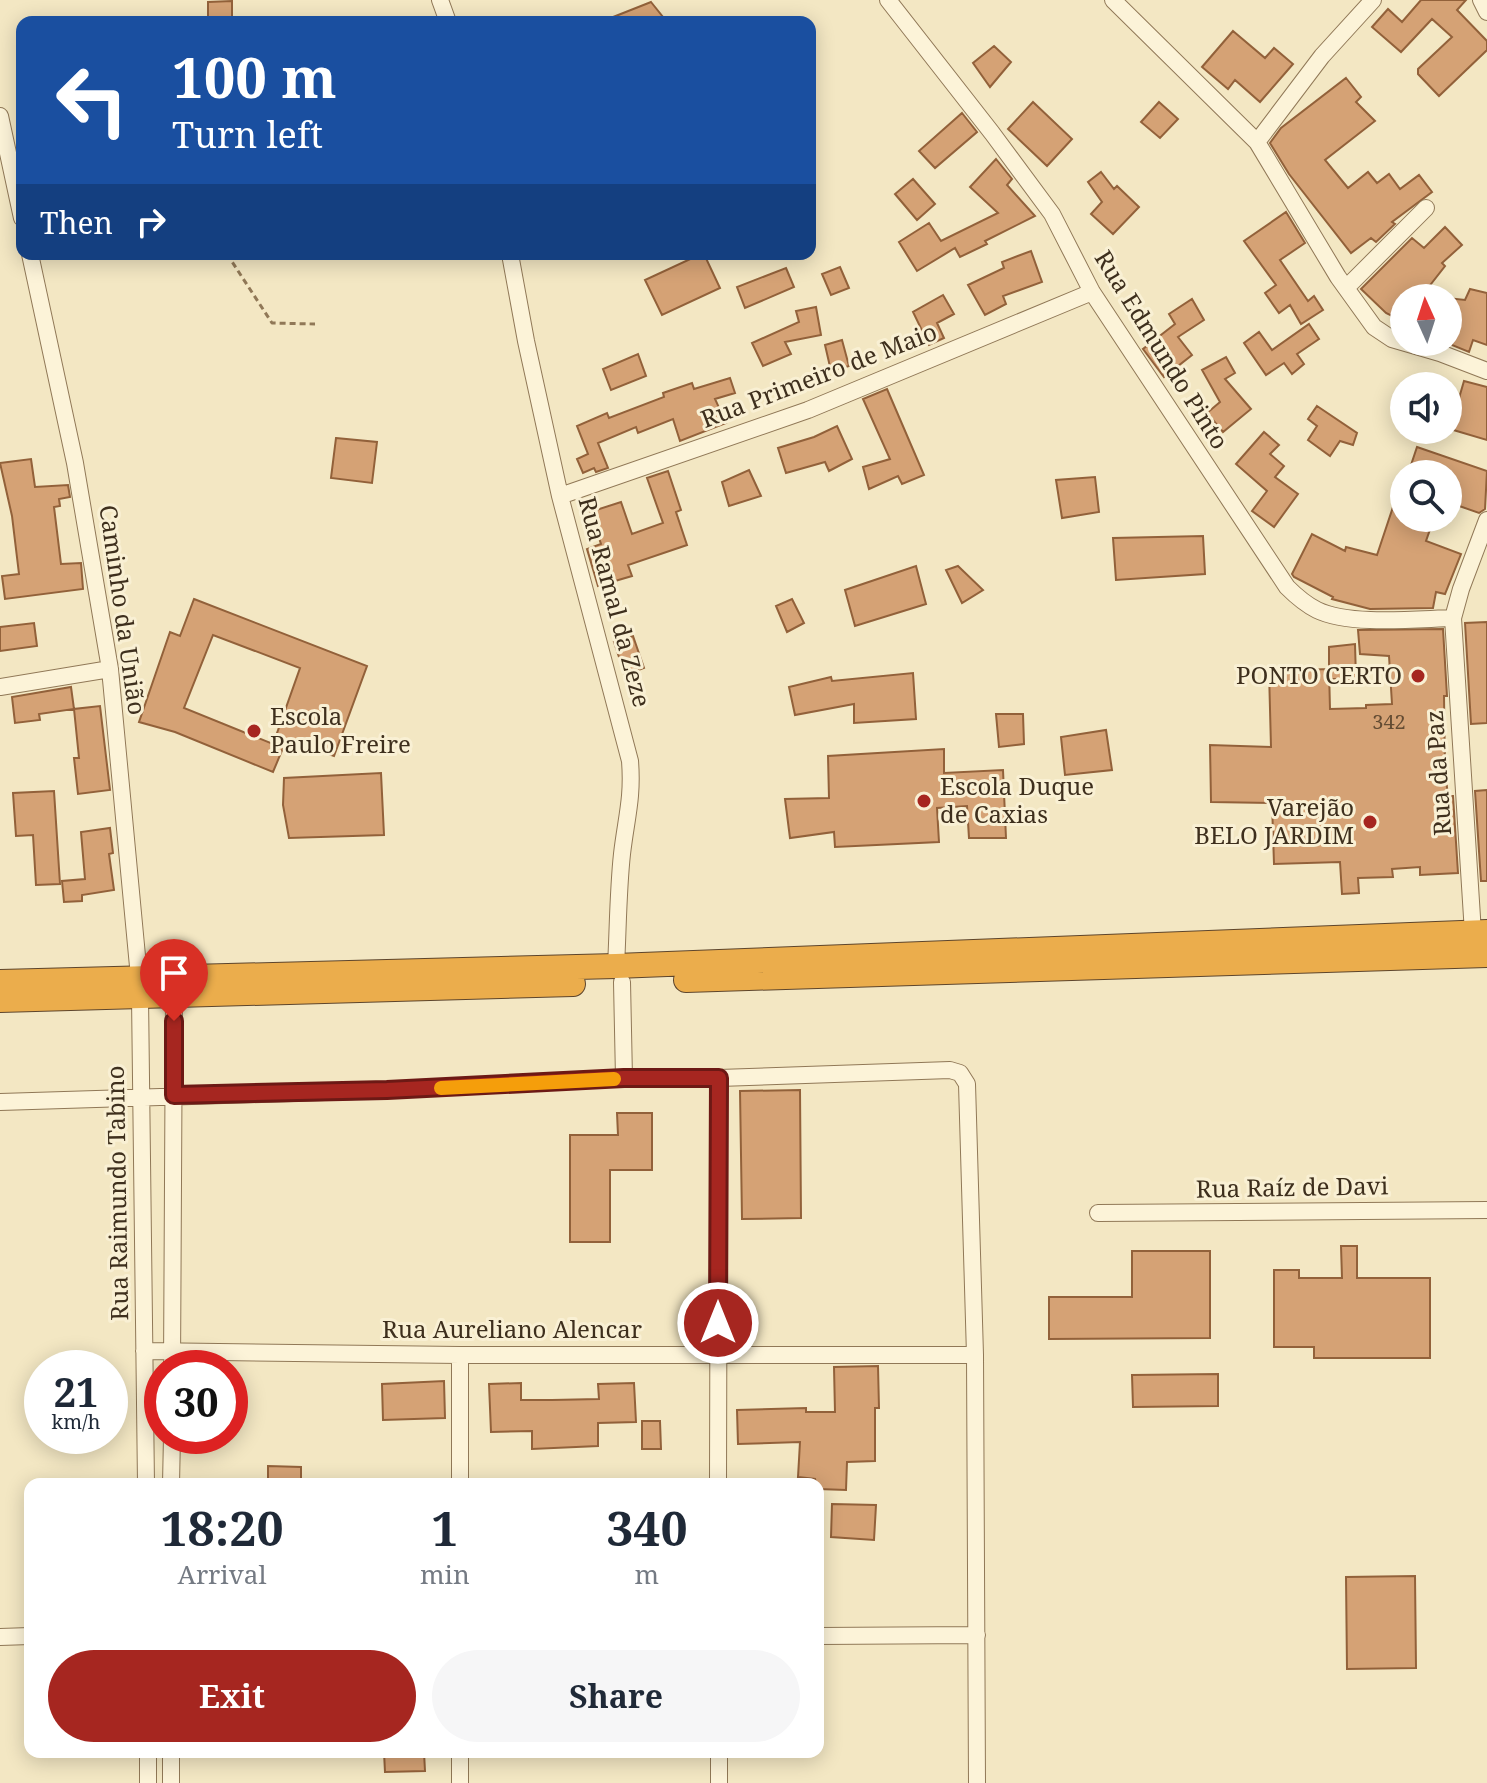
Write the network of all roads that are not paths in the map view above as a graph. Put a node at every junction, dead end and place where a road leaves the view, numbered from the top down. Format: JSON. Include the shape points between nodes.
{"nodes":[{"id":1,"x":888,"y":0,"type":"edge"},
{"id":2,"x":1113,"y":0,"type":"edge"},
{"id":3,"x":1373,"y":0,"type":"edge"},
{"id":4,"x":1481,"y":0,"type":"edge"},
{"id":5,"x":1487,"y":12,"type":"edge"},
{"id":6,"x":0,"y":116,"type":"edge"},
{"id":7,"x":1257,"y":142,"type":"junction"},
{"id":8,"x":16,"y":190,"type":"edge"},
{"id":9,"x":1426,"y":208,"type":"dead end"},
{"id":10,"x":31,"y":260,"type":"edge"},
{"id":11,"x":511,"y":260,"type":"edge"},
{"id":12,"x":1346,"y":288,"type":"junction"},
{"id":13,"x":1092,"y":292,"type":"junction"},
{"id":14,"x":1487,"y":371,"type":"edge"},
{"id":15,"x":560,"y":496,"type":"junction"},
{"id":16,"x":1487,"y":520,"type":"edge"},
{"id":17,"x":1453,"y":618,"type":"junction"},
{"id":18,"x":110,"y":669,"type":"junction"},
{"id":19,"x":0,"y":687,"type":"edge"},
{"id":20,"x":1480,"y":932,"type":"edge"},
{"id":21,"x":1487,"y":955,"type":"edge"},
{"id":22,"x":619,"y":974,"type":"junction"},
{"id":23,"x":0,"y":982,"type":"edge"},
{"id":24,"x":140,"y":987,"type":"junction"},
{"id":25,"x":174,"y":996,"type":"junction"},
{"id":26,"x":0,"y":1000,"type":"edge"},
{"id":27,"x":624,"y":1078,"type":"junction"},
{"id":28,"x":719,"y":1078,"type":"junction"},
{"id":29,"x":174,"y":1095,"type":"junction"},
{"id":30,"x":141,"y":1097,"type":"junction"},
{"id":31,"x":0,"y":1102,"type":"edge"},
{"id":32,"x":1487,"y":1210,"type":"edge"},
{"id":33,"x":1098,"y":1213,"type":"dead end"},
{"id":34,"x":172,"y":1350,"type":"edge"},
{"id":35,"x":144,"y":1351,"type":"edge"},
{"id":36,"x":718,"y":1353,"type":"junction"},
{"id":37,"x":460,"y":1355,"type":"junction"},
{"id":38,"x":975,"y":1355,"type":"junction"},
{"id":39,"x":248,"y":1358,"type":"edge"},
{"id":40,"x":146,"y":1454,"type":"edge"},
{"id":41,"x":172,"y":1454,"type":"edge"},
{"id":42,"x":146,"y":1478,"type":"edge"},
{"id":43,"x":171,"y":1478,"type":"edge"},
{"id":44,"x":460,"y":1478,"type":"edge"},
{"id":45,"x":718,"y":1478,"type":"edge"},
{"id":46,"x":977,"y":1635,"type":"junction"},
{"id":47,"x":24,"y":1636,"type":"edge"},
{"id":48,"x":824,"y":1636,"type":"edge"},
{"id":49,"x":0,"y":1637,"type":"edge"},
{"id":50,"x":148,"y":1758,"type":"edge"},
{"id":51,"x":171,"y":1758,"type":"edge"},
{"id":52,"x":460,"y":1758,"type":"edge"},
{"id":53,"x":719,"y":1758,"type":"edge"},
{"id":54,"x":148,"y":1783,"type":"edge"},
{"id":55,"x":171,"y":1783,"type":"edge"},
{"id":56,"x":460,"y":1783,"type":"edge"},
{"id":57,"x":719,"y":1783,"type":"edge"},
{"id":58,"x":977,"y":1783,"type":"edge"}],
"edges":[{"from":1,"to":13,"type":"street","name":"Rua Edmundo Pinto","via":[[1052,214]]},
{"from":2,"to":7,"type":"street"},
{"from":3,"to":7,"type":"street","via":[[1322,56]]},
{"from":4,"to":5,"type":"street"},
{"from":6,"to":8,"type":"street"},
{"from":7,"to":12,"type":"street"},
{"from":9,"to":12,"type":"street"},
{"from":10,"to":18,"type":"street","name":"Caminho da União","via":[[75,463]]},
{"from":11,"to":15,"type":"street","name":"Rua Ramal da Zeze"},
{"from":12,"to":14,"type":"street","via":[[1386,336]]},
{"from":13,"to":15,"type":"street","name":"Rua Primeiro de Maio","via":[[808,410]]},
{"from":13,"to":17,"type":"street","name":"Rua Edmundo Pinto","via":[[1268,561],[1301,601],[1338,616]]},
{"from":15,"to":22,"type":"street","name":"Rua Ramal da Zeze","via":[[630,761]]},
{"from":16,"to":17,"type":"street","name":"Rua da Paz"},
{"from":17,"to":20,"type":"street","name":"Rua da Paz"},
{"from":18,"to":19,"type":"street"},
{"from":18,"to":24,"type":"street","name":"Caminho da União"},
{"from":20,"to":22,"type":"highway"},
{"from":21,"to":22,"type":"highway"},
{"from":22,"to":24,"type":"highway"},
{"from":22,"to":25,"type":"highway"},
{"from":22,"to":27,"type":"street","name":"Rua Ramal da Zeze"},
{"from":23,"to":24,"type":"highway"},
{"from":24,"to":25,"type":"highway"},
{"from":24,"to":26,"type":"highway"},
{"from":24,"to":30,"type":"street","name":"Rua Raimundo Tabino"},
{"from":25,"to":29,"type":"street"},
{"from":27,"to":28,"type":"street"},
{"from":27,"to":29,"type":"street"},
{"from":28,"to":36,"type":"street"},
{"from":28,"to":38,"type":"street","via":[[950,1070],[963,1075]]},
{"from":29,"to":30,"type":"street"},
{"from":29,"to":34,"type":"street"},
{"from":30,"to":31,"type":"street"},
{"from":30,"to":35,"type":"street","name":"Rua Raimundo Tabino"},
{"from":32,"to":33,"type":"street","name":"Rua Raíz de Davi"},
{"from":36,"to":37,"type":"street","name":"Rua Aureliano Alencar"},
{"from":36,"to":38,"type":"street","name":"Rua Aureliano Alencar"},
{"from":36,"to":45,"type":"street"},
{"from":37,"to":39,"type":"street","name":"Rua Aureliano Alencar"},
{"from":37,"to":44,"type":"street"},
{"from":38,"to":46,"type":"street"},
{"from":40,"to":42,"type":"street","name":"Rua Raimundo Tabino"},
{"from":41,"to":43,"type":"street"},
{"from":46,"to":48,"type":"street"},
{"from":46,"to":58,"type":"street"},
{"from":47,"to":49,"type":"street"},
{"from":50,"to":54,"type":"street"},
{"from":51,"to":55,"type":"street"},
{"from":52,"to":56,"type":"street"},
{"from":53,"to":57,"type":"street"}]}
